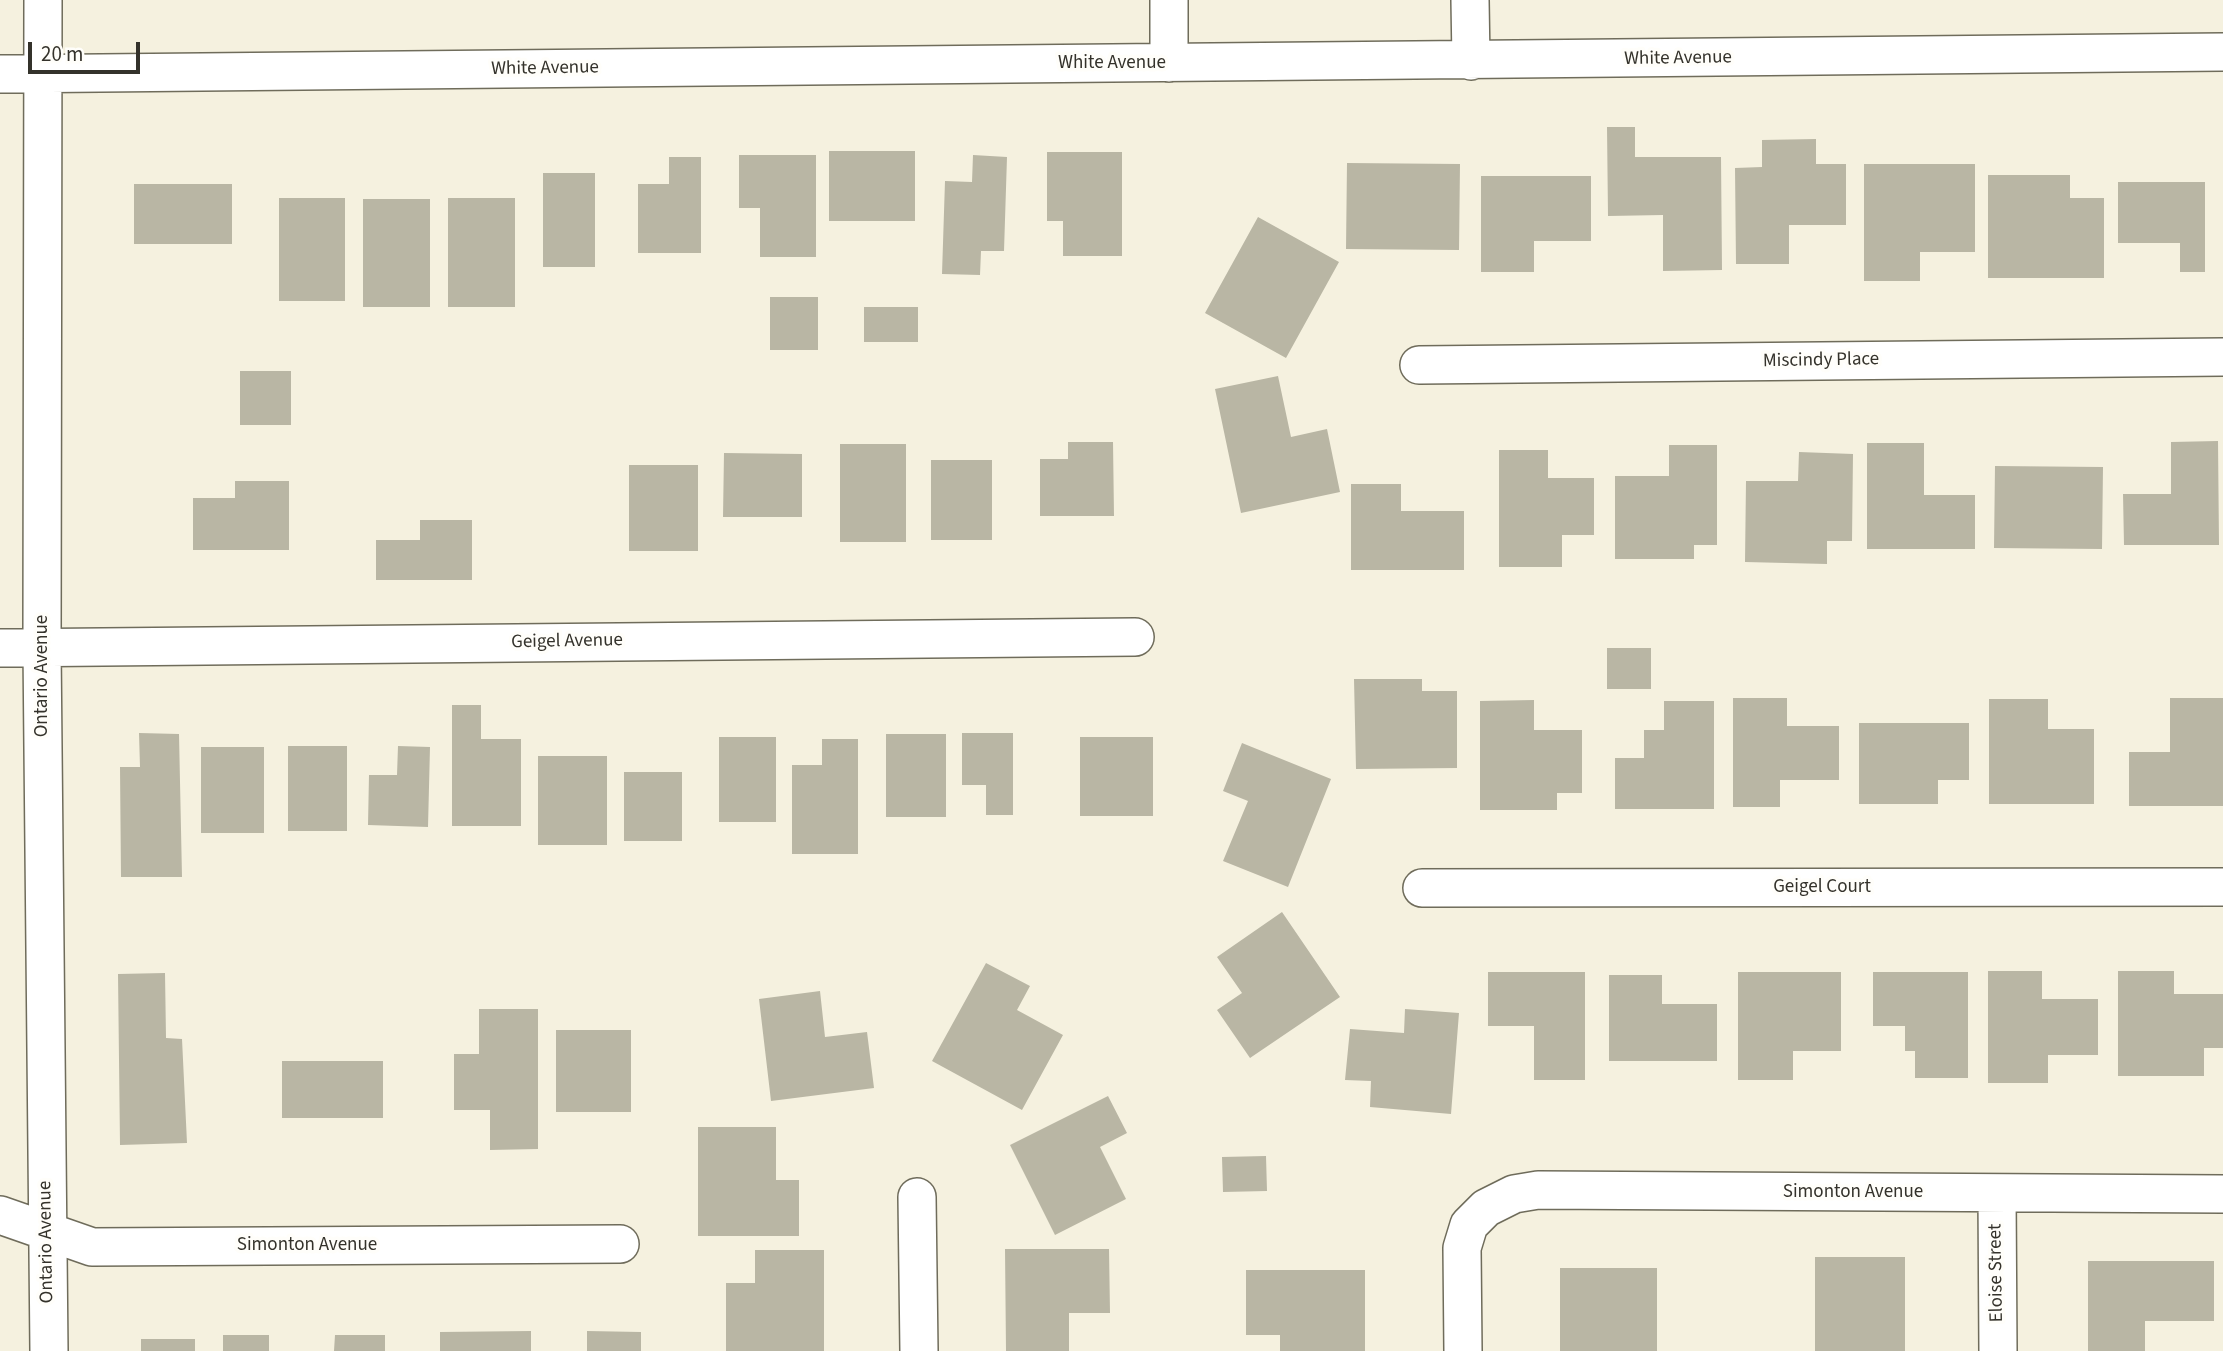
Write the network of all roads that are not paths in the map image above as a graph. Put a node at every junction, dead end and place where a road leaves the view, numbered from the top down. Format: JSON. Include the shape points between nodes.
{"nodes":[{"id":1,"x":43,"y":0,"type":"edge"},
{"id":2,"x":1169,"y":0,"type":"edge"},
{"id":3,"x":1470,"y":0,"type":"edge"},
{"id":4,"x":2223,"y":52,"type":"edge"},
{"id":5,"x":1471,"y":61,"type":"junction"},
{"id":6,"x":1169,"y":63,"type":"junction"},
{"id":7,"x":43,"y":73,"type":"junction"},
{"id":8,"x":0,"y":74,"type":"edge"},
{"id":9,"x":2223,"y":357,"type":"edge"},
{"id":10,"x":1419,"y":365,"type":"dead end"},
{"id":11,"x":1135,"y":637,"type":"dead end"},
{"id":12,"x":0,"y":648,"type":"edge"},
{"id":13,"x":42,"y":648,"type":"junction"},
{"id":14,"x":2223,"y":887,"type":"edge"},
{"id":15,"x":1422,"y":888,"type":"dead end"},
{"id":16,"x":1997,"y":1194,"type":"junction"},
{"id":17,"x":2223,"y":1194,"type":"edge"},
{"id":18,"x":917,"y":1197,"type":"dead end"},
{"id":19,"x":0,"y":1215,"type":"edge"},
{"id":20,"x":47,"y":1231,"type":"junction"},
{"id":21,"x":620,"y":1244,"type":"dead end"},
{"id":22,"x":48,"y":1351,"type":"edge"},
{"id":23,"x":919,"y":1351,"type":"edge"},
{"id":24,"x":1463,"y":1351,"type":"edge"},
{"id":25,"x":1998,"y":1351,"type":"edge"}],
"edges":[{"from":1,"to":7,"type":"street","name":"Ontario Avenue"},
{"from":2,"to":6,"type":"street"},
{"from":3,"to":5,"type":"street"},
{"from":4,"to":5,"type":"street","name":"White Avenue"},
{"from":5,"to":6,"type":"street","name":"White Avenue"},
{"from":6,"to":7,"type":"street","name":"White Avenue"},
{"from":7,"to":8,"type":"street","name":"White Avenue"},
{"from":7,"to":13,"type":"street","name":"Ontario Avenue"},
{"from":9,"to":10,"type":"street","name":"Miscindy Place"},
{"from":11,"to":13,"type":"street","name":"Geigel Avenue"},
{"from":12,"to":13,"type":"street","name":"Geigel Avenue"},
{"from":13,"to":20,"type":"street","name":"Ontario Avenue"},
{"from":14,"to":15,"type":"street","name":"Geigel Court"},
{"from":16,"to":17,"type":"street","name":"Simonton Avenue"},
{"from":16,"to":24,"type":"street","name":"Simonton Avenue","via":[[1538,1190],[1514,1194],[1486,1208],[1469,1225],[1462,1248]]},
{"from":16,"to":25,"type":"street","name":"Eloise Street"},
{"from":18,"to":23,"type":"street"},
{"from":19,"to":20,"type":"street","name":"Simonton Avenue"},
{"from":20,"to":21,"type":"street","name":"Simonton Avenue","via":[[92,1247]]},
{"from":20,"to":22,"type":"street","name":"Ontario Avenue"}]}
